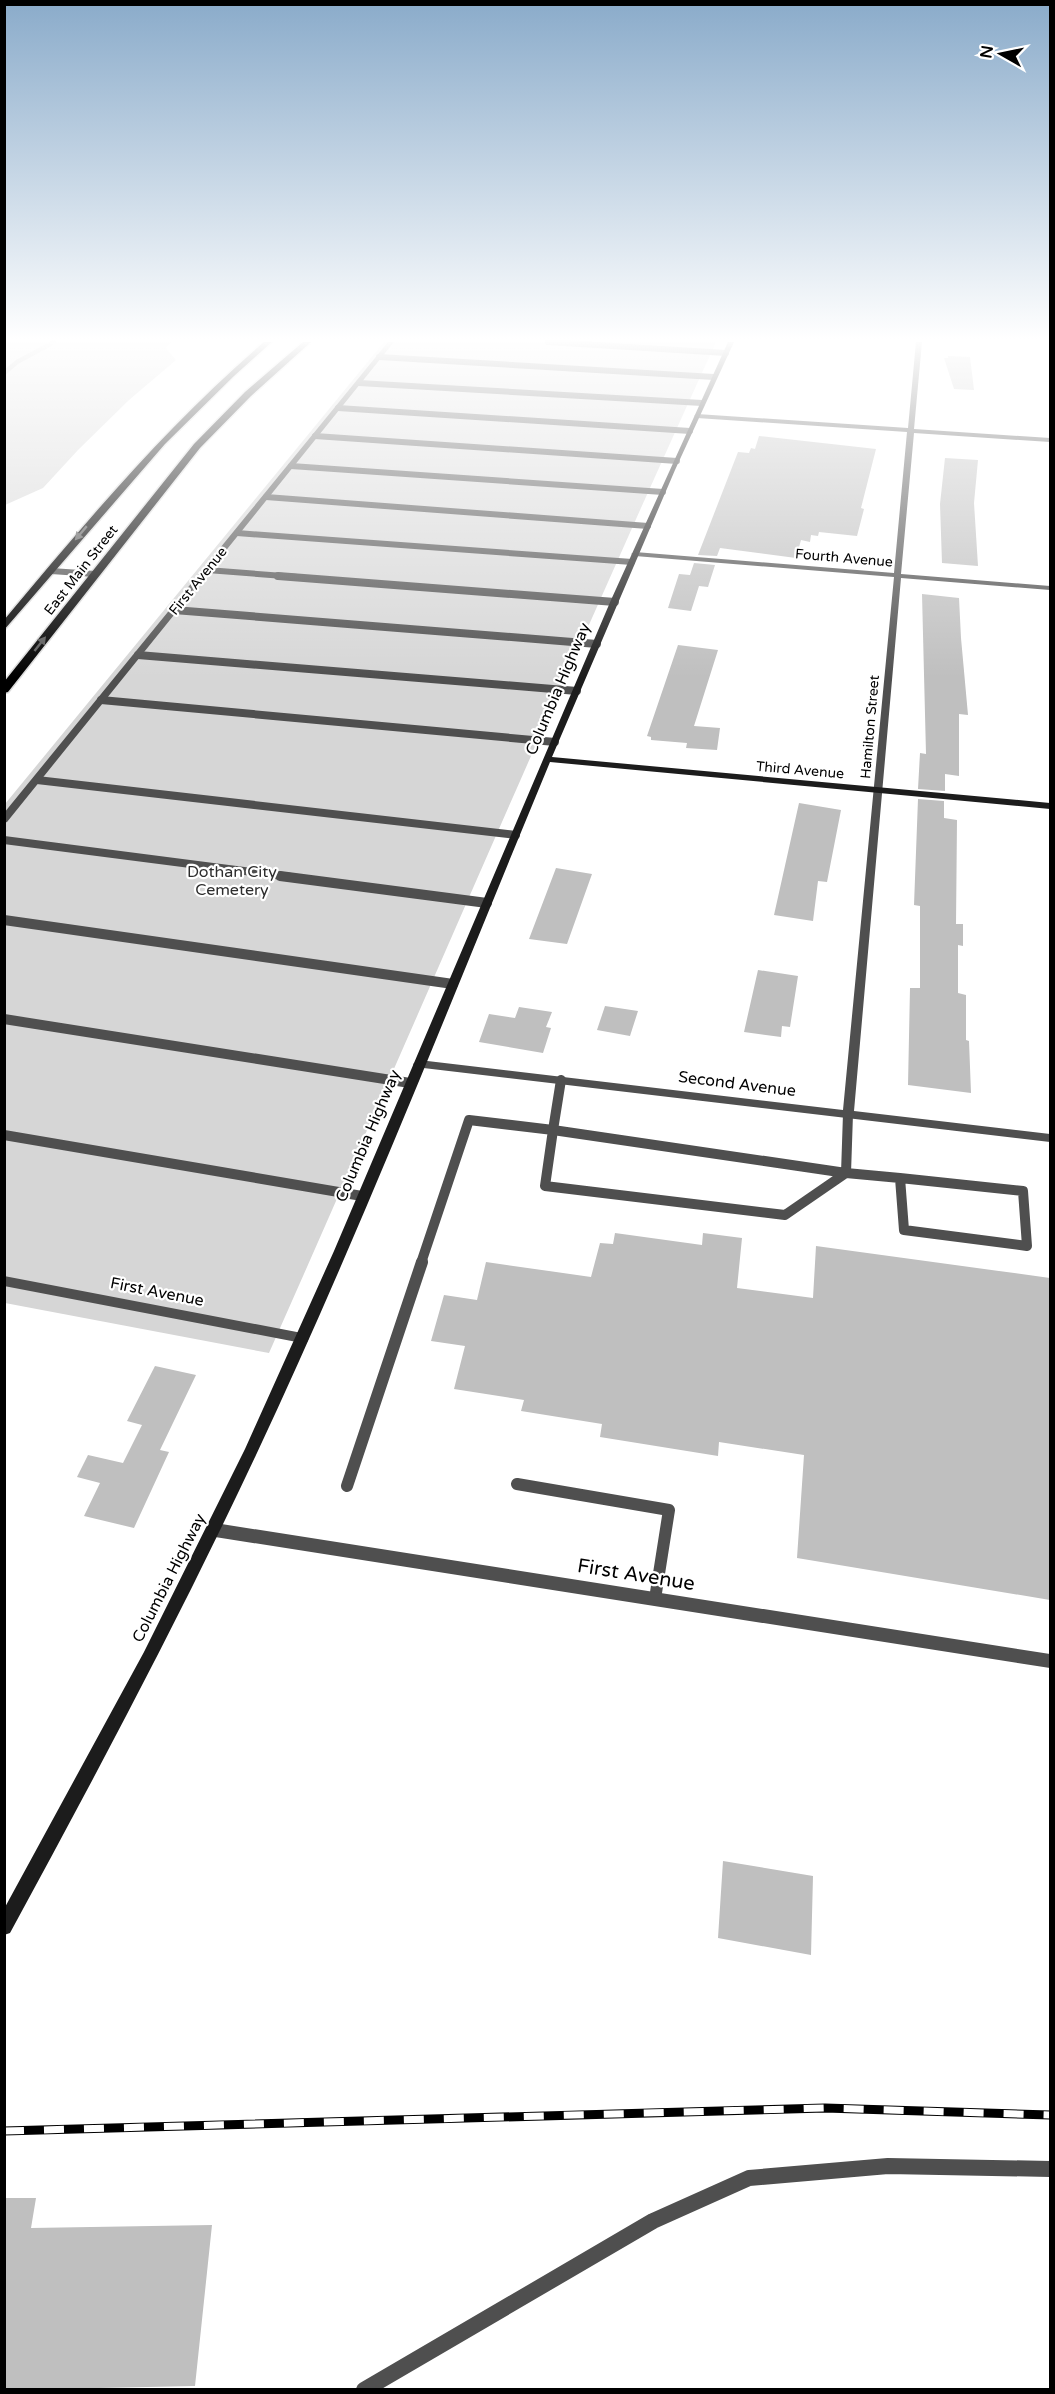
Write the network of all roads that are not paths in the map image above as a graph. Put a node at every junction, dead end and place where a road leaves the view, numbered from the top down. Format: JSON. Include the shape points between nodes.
{"nodes":[{"id":1,"x":150,"y":454,"type":"edge"},
{"id":2,"x":191,"y":454,"type":"edge"},
{"id":3,"x":301,"y":454,"type":"edge"},
{"id":4,"x":572,"y":454,"type":"edge"},
{"id":5,"x":680,"y":454,"type":"edge"},
{"id":6,"x":910,"y":454,"type":"edge"},
{"id":7,"x":677,"y":461,"type":"junction"},
{"id":8,"x":291,"y":466,"type":"junction"},
{"id":9,"x":663,"y":492,"type":"junction"},
{"id":10,"x":266,"y":497,"type":"junction"},
{"id":11,"x":648,"y":526,"type":"junction"},
{"id":12,"x":237,"y":533,"type":"junction"},
{"id":13,"x":633,"y":558,"type":"junction"},
{"id":14,"x":207,"y":570,"type":"junction"},
{"id":15,"x":51,"y":571,"type":"junction"},
{"id":16,"x":95,"y":574,"type":"junction"},
{"id":17,"x":897,"y":576,"type":"junction"},
{"id":18,"x":1050,"y":588,"type":"edge"},
{"id":19,"x":615,"y":602,"type":"junction"},
{"id":20,"x":174,"y":610,"type":"junction"},
{"id":21,"x":4,"y":627,"type":"edge"},
{"id":22,"x":597,"y":644,"type":"junction"},
{"id":23,"x":138,"y":655,"type":"junction"},
{"id":24,"x":4,"y":690,"type":"edge"},
{"id":25,"x":577,"y":691,"type":"junction"},
{"id":26,"x":101,"y":700,"type":"junction"},
{"id":27,"x":555,"y":742,"type":"junction"},
{"id":28,"x":548,"y":759,"type":"junction"},
{"id":29,"x":37,"y":780,"type":"junction"},
{"id":30,"x":878,"y":791,"type":"junction"},
{"id":31,"x":1050,"y":806,"type":"edge"},
{"id":32,"x":4,"y":820,"type":"edge"},
{"id":33,"x":516,"y":835,"type":"junction"},
{"id":34,"x":4,"y":840,"type":"edge"},
{"id":35,"x":487,"y":903,"type":"junction"},
{"id":36,"x":4,"y":920,"type":"edge"},
{"id":37,"x":453,"y":984,"type":"junction"},
{"id":38,"x":4,"y":1019,"type":"edge"},
{"id":39,"x":419,"y":1064,"type":"junction"},
{"id":40,"x":561,"y":1080,"type":"junction"},
{"id":41,"x":410,"y":1083,"type":"junction"},
{"id":42,"x":848,"y":1114,"type":"junction"},
{"id":43,"x":553,"y":1130,"type":"junction"},
{"id":44,"x":4,"y":1135,"type":"edge"},
{"id":45,"x":1050,"y":1138,"type":"edge"},
{"id":46,"x":846,"y":1173,"type":"junction"},
{"id":47,"x":900,"y":1179,"type":"junction"},
{"id":48,"x":363,"y":1196,"type":"junction"},
{"id":49,"x":4,"y":1281,"type":"edge"},
{"id":50,"x":302,"y":1338,"type":"junction"},
{"id":51,"x":518,"y":1484,"type":"dead end"},
{"id":52,"x":347,"y":1486,"type":"dead end"},
{"id":53,"x":215,"y":1530,"type":"junction"},
{"id":54,"x":655,"y":1599,"type":"junction"},
{"id":55,"x":1050,"y":1661,"type":"edge"},
{"id":56,"x":4,"y":1927,"type":"edge"},
{"id":57,"x":1050,"y":2169,"type":"edge"},
{"id":58,"x":364,"y":2390,"type":"edge"}],
"edges":[{"from":1,"to":15,"type":"main road","name":"East Main Street","one_way":true},
{"from":2,"to":16,"type":"main road","name":"East Main Street"},
{"from":3,"to":8,"type":"street","name":"First Avenue"},
{"from":4,"to":7,"type":"lane"},
{"from":5,"to":7,"type":"main road","name":"Columbia Highway"},
{"from":6,"to":17,"type":"street","name":"Hamilton Street"},
{"from":7,"to":9,"type":"main road","name":"Columbia Highway"},
{"from":8,"to":9,"type":"lane"},
{"from":8,"to":10,"type":"street","name":"First Avenue"},
{"from":9,"to":11,"type":"main road","name":"Columbia Highway"},
{"from":10,"to":11,"type":"lane"},
{"from":10,"to":12,"type":"street","name":"First Avenue"},
{"from":11,"to":13,"type":"main road","name":"Columbia Highway"},
{"from":12,"to":13,"type":"lane"},
{"from":12,"to":14,"type":"street","name":"First Avenue"},
{"from":13,"to":17,"type":"street","name":"Fourth Avenue"},
{"from":13,"to":19,"type":"main road","name":"Columbia Highway"},
{"from":14,"to":19,"type":"lane"},
{"from":14,"to":20,"type":"street","name":"First Avenue"},
{"from":15,"to":16,"type":"lane"},
{"from":15,"to":21,"type":"main road","name":"East Main Street"},
{"from":24,"to":16,"type":"main road","name":"East Main Street","one_way":true},
{"from":17,"to":18,"type":"street","name":"Fourth Avenue"},
{"from":17,"to":30,"type":"street","name":"Hamilton Street"},
{"from":19,"to":22,"type":"main road","name":"Columbia Highway"},
{"from":20,"to":22,"type":"lane"},
{"from":20,"to":23,"type":"street","name":"First Avenue"},
{"from":22,"to":25,"type":"main road","name":"Columbia Highway"},
{"from":23,"to":25,"type":"lane"},
{"from":23,"to":26,"type":"street","name":"First Avenue"},
{"from":25,"to":27,"type":"main road","name":"Columbia Highway"},
{"from":26,"to":27,"type":"lane"},
{"from":26,"to":29,"type":"street","name":"First Avenue"},
{"from":27,"to":28,"type":"main road","name":"Columbia Highway"},
{"from":28,"to":30,"type":"main road","name":"Third Avenue"},
{"from":28,"to":33,"type":"main road","name":"Columbia Highway"},
{"from":29,"to":32,"type":"street","name":"First Avenue"},
{"from":29,"to":33,"type":"lane"},
{"from":30,"to":31,"type":"main road","name":"Third Avenue"},
{"from":30,"to":42,"type":"street","name":"Hamilton Street"},
{"from":33,"to":35,"type":"main road","name":"Columbia Highway"},
{"from":34,"to":35,"type":"lane"},
{"from":35,"to":37,"type":"main road","name":"Columbia Highway"},
{"from":36,"to":37,"type":"lane"},
{"from":37,"to":39,"type":"main road","name":"Columbia Highway"},
{"from":38,"to":41,"type":"lane"},
{"from":39,"to":40,"type":"street","name":"Second Avenue"},
{"from":39,"to":41,"type":"main road","name":"Columbia Highway"},
{"from":40,"to":42,"type":"street","name":"Second Avenue"},
{"from":40,"to":43,"type":"lane"},
{"from":41,"to":48,"type":"main road","name":"Columbia Highway"},
{"from":42,"to":45,"type":"street","name":"Second Avenue"},
{"from":42,"to":46,"type":"lane"},
{"from":43,"to":46,"type":"lane"},
{"from":43,"to":46,"type":"lane","via":[[545,1186],[784,1215]]},
{"from":43,"to":52,"type":"lane","via":[[469,1120]]},
{"from":44,"to":48,"type":"lane"},
{"from":46,"to":47,"type":"lane"},
{"from":47,"to":47,"type":"lane","via":[[1023,1191],[1027,1246],[904,1230]]},
{"from":48,"to":50,"type":"main road","name":"Columbia Highway"},
{"from":49,"to":50,"type":"street","name":"First Avenue"},
{"from":50,"to":53,"type":"main road","name":"Columbia Highway"},
{"from":51,"to":54,"type":"lane","via":[[669,1510]]},
{"from":53,"to":54,"type":"street","name":"First Avenue"},
{"from":53,"to":56,"type":"main road","name":"Columbia Highway"},
{"from":54,"to":55,"type":"street","name":"First Avenue"},
{"from":57,"to":58,"type":"lane","via":[[888,2166],[749,2178],[653,2221]]}]}
